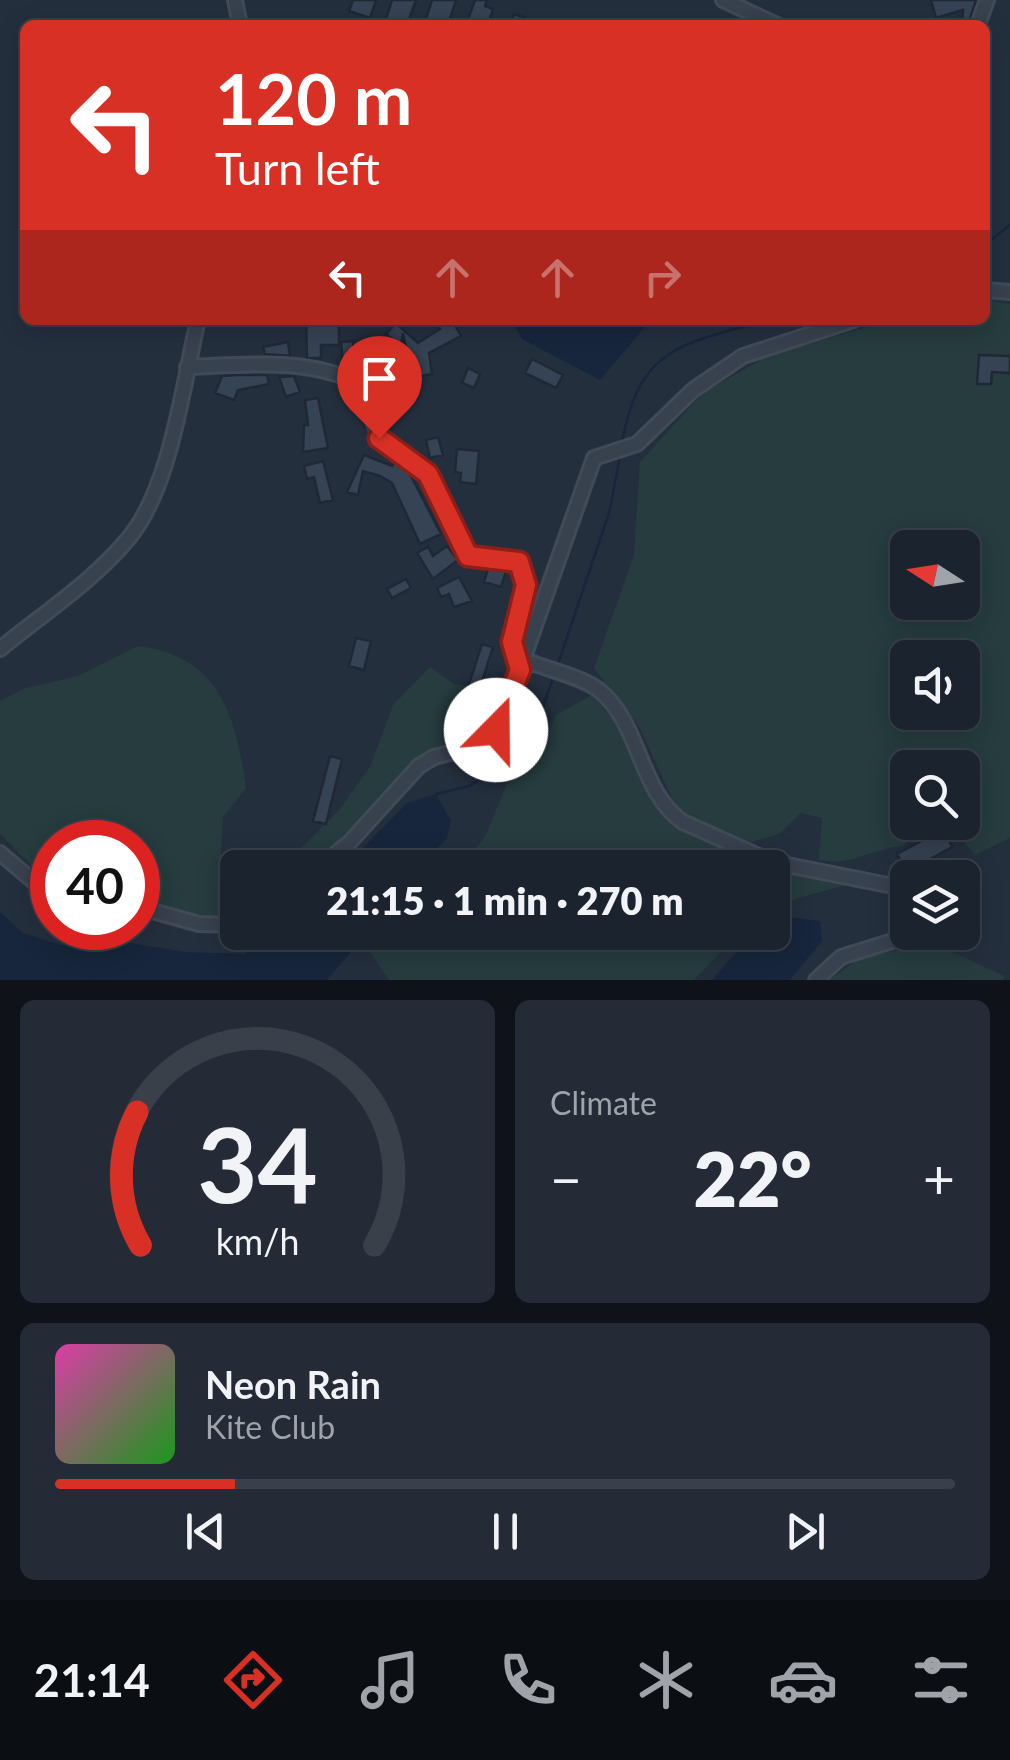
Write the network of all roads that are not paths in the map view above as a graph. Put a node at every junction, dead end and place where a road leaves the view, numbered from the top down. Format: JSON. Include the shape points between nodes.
{"nodes":[{"id":1,"x":722,"y":0,"type":"edge"},
{"id":2,"x":766,"y":20,"type":"edge"},
{"id":3,"x":197,"y":325,"type":"edge"},
{"id":4,"x":839,"y":325,"type":"edge"},
{"id":5,"x":187,"y":366,"type":"junction"},
{"id":6,"x":0,"y":649,"type":"edge"},
{"id":7,"x":520,"y":670,"type":"junction"},
{"id":8,"x":340,"y":850,"type":"edge"},
{"id":9,"x":0,"y":852,"type":"edge"},
{"id":10,"x":30,"y":878,"type":"edge"},
{"id":11,"x":890,"y":885,"type":"edge"},
{"id":12,"x":160,"y":913,"type":"edge"},
{"id":13,"x":220,"y":925,"type":"edge"},
{"id":14,"x":890,"y":942,"type":"edge"},
{"id":15,"x":816,"y":980,"type":"edge"}],
"edges":[{"from":1,"to":2,"type":"street"},
{"from":3,"to":5,"type":"street"},
{"from":4,"to":7,"type":"street","via":[[743,356],[693,390],[637,444],[594,458]]},
{"from":5,"to":6,"type":"street","via":[[154,495],[131,536]]},
{"from":5,"to":7,"type":"street","via":[[292,364],[328,368],[361,384],[379,438],[428,474],[468,556],[519,562],[526,585],[512,642]]},
{"from":7,"to":8,"type":"street","via":[[496,730],[419,766]]},
{"from":7,"to":11,"type":"street","via":[[532,663],[598,690],[632,733],[670,813],[683,822],[772,862]]},
{"from":9,"to":10,"type":"street"},
{"from":12,"to":13,"type":"street"},
{"from":14,"to":15,"type":"street","via":[[841,957]]}]}
